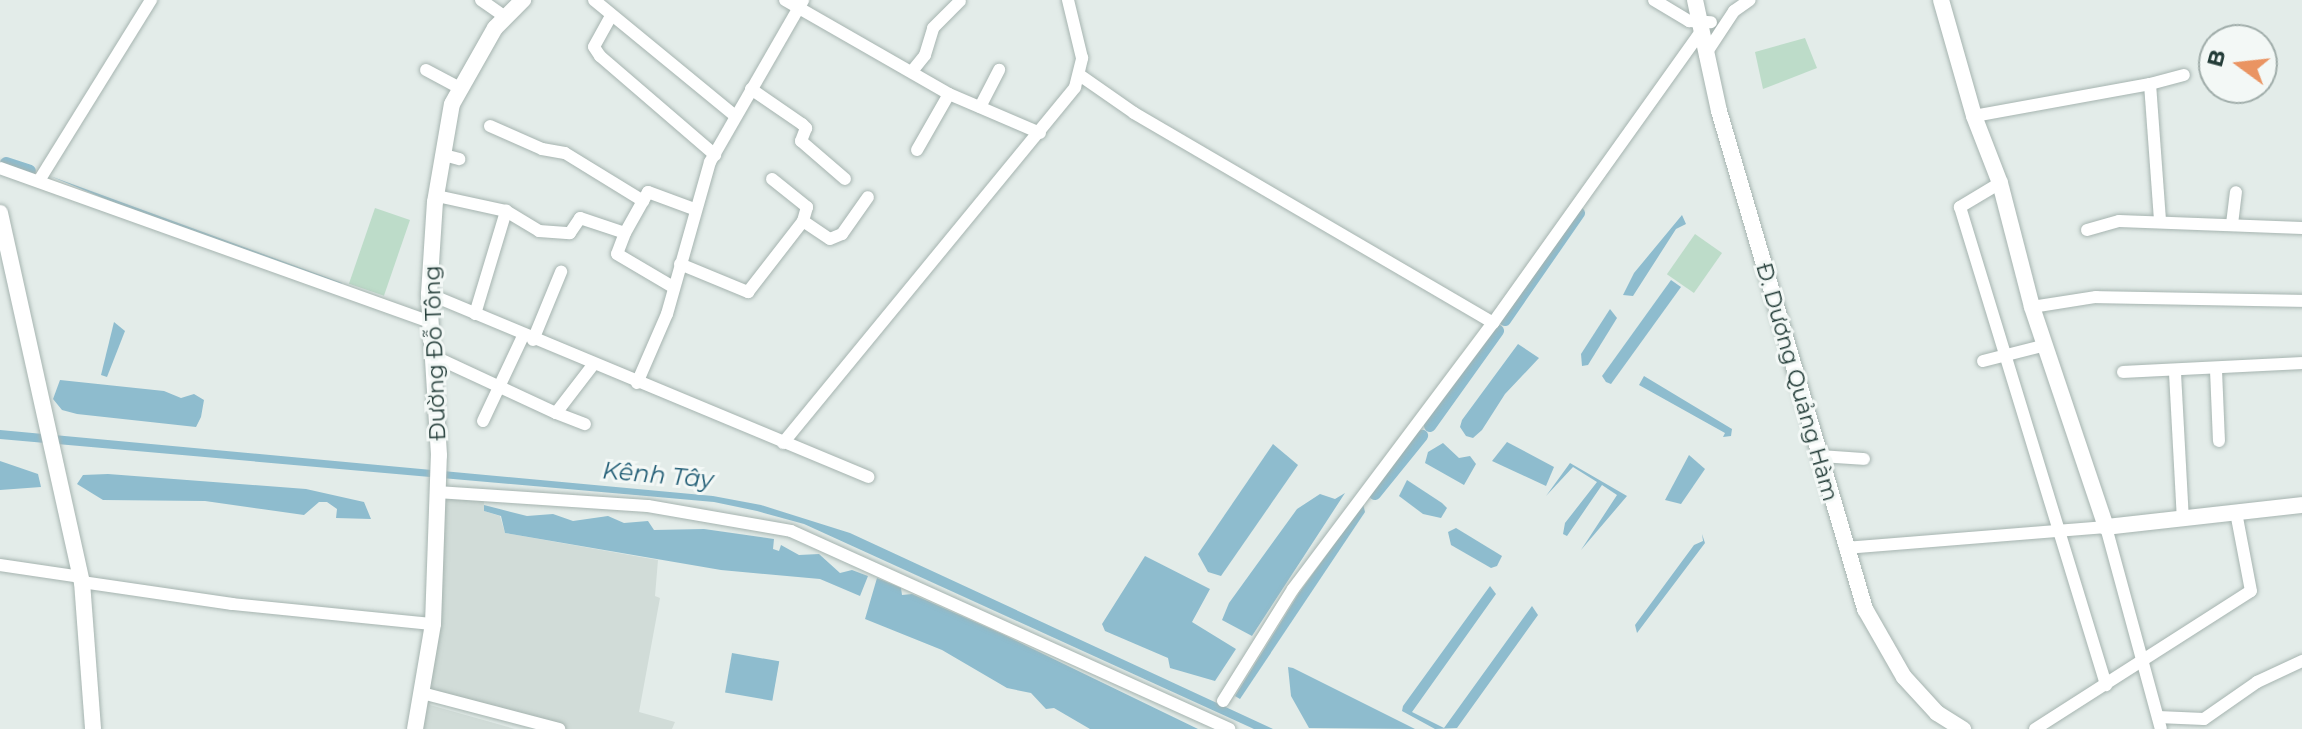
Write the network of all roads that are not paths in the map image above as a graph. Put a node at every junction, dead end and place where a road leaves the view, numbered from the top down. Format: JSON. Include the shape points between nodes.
{"nodes":[{"id":1,"x":151,"y":0,"type":"edge"},
{"id":2,"x":481,"y":0,"type":"edge"},
{"id":3,"x":523,"y":0,"type":"edge"},
{"id":4,"x":594,"y":0,"type":"edge"},
{"id":5,"x":785,"y":0,"type":"edge"},
{"id":6,"x":1068,"y":0,"type":"edge"},
{"id":7,"x":1654,"y":0,"type":"edge"},
{"id":8,"x":1695,"y":0,"type":"edge"},
{"id":9,"x":1750,"y":0,"type":"edge"},
{"id":10,"x":960,"y":1,"type":"edge"},
{"id":11,"x":1937,"y":2,"type":"edge"},
{"id":12,"x":800,"y":4,"type":"edge"},
{"id":13,"x":611,"y":16,"type":"junction"},
{"id":14,"x":505,"y":17,"type":"junction"},
{"id":15,"x":1703,"y":26,"type":"junction"},
{"id":16,"x":1705,"y":55,"type":"junction"},
{"id":17,"x":426,"y":70,"type":"dead end"},
{"id":18,"x":913,"y":70,"type":"junction"},
{"id":19,"x":999,"y":70,"type":"dead end"},
{"id":20,"x":2184,"y":75,"type":"dead end"},
{"id":21,"x":1081,"y":76,"type":"junction"},
{"id":22,"x":2150,"y":84,"type":"junction"},
{"id":23,"x":460,"y":88,"type":"junction"},
{"id":24,"x":751,"y":89,"type":"junction"},
{"id":25,"x":949,"y":94,"type":"junction"},
{"id":26,"x":980,"y":107,"type":"junction"},
{"id":27,"x":735,"y":116,"type":"junction"},
{"id":28,"x":1974,"y":116,"type":"junction"},
{"id":29,"x":490,"y":126,"type":"dead end"},
{"id":30,"x":1040,"y":133,"type":"junction"},
{"id":31,"x":917,"y":150,"type":"dead end"},
{"id":32,"x":715,"y":155,"type":"junction"},
{"id":33,"x":0,"y":168,"type":"edge"},
{"id":34,"x":40,"y":179,"type":"junction"},
{"id":35,"x":772,"y":179,"type":"dead end"},
{"id":36,"x":845,"y":179,"type":"dead end"},
{"id":37,"x":2000,"y":183,"type":"junction"},
{"id":38,"x":2236,"y":192,"type":"dead end"},
{"id":39,"x":437,"y":196,"type":"junction"},
{"id":40,"x":868,"y":197,"type":"dead end"},
{"id":41,"x":643,"y":201,"type":"junction"},
{"id":42,"x":694,"y":209,"type":"junction"},
{"id":43,"x":506,"y":211,"type":"junction"},
{"id":44,"x":1,"y":219,"type":"edge"},
{"id":45,"x":803,"y":221,"type":"junction"},
{"id":46,"x":2160,"y":221,"type":"junction"},
{"id":47,"x":2232,"y":224,"type":"junction"},
{"id":48,"x":2302,"y":228,"type":"edge"},
{"id":49,"x":2087,"y":230,"type":"dead end"},
{"id":50,"x":625,"y":233,"type":"junction"},
{"id":51,"x":680,"y":264,"type":"junction"},
{"id":52,"x":561,"y":272,"type":"dead end"},
{"id":53,"x":673,"y":287,"type":"junction"},
{"id":54,"x":429,"y":294,"type":"junction"},
{"id":55,"x":2302,"y":301,"type":"edge"},
{"id":56,"x":2032,"y":307,"type":"junction"},
{"id":57,"x":475,"y":314,"type":"junction"},
{"id":58,"x":429,"y":322,"type":"junction"},
{"id":59,"x":1493,"y":323,"type":"junction"},
{"id":60,"x":528,"y":338,"type":"junction"},
{"id":61,"x":2046,"y":345,"type":"junction"},
{"id":62,"x":2008,"y":354,"type":"junction"},
{"id":63,"x":431,"y":355,"type":"junction"},
{"id":64,"x":1983,"y":361,"type":"dead end"},
{"id":65,"x":2302,"y":363,"type":"edge"},
{"id":66,"x":593,"y":365,"type":"junction"},
{"id":67,"x":2216,"y":370,"type":"junction"},
{"id":68,"x":2123,"y":372,"type":"dead end"},
{"id":69,"x":2175,"y":373,"type":"junction"},
{"id":70,"x":637,"y":383,"type":"junction"},
{"id":71,"x":498,"y":388,"type":"junction"},
{"id":72,"x":556,"y":413,"type":"junction"},
{"id":73,"x":483,"y":421,"type":"dead end"},
{"id":74,"x":585,"y":424,"type":"dead end"},
{"id":75,"x":2219,"y":441,"type":"dead end"},
{"id":76,"x":783,"y":443,"type":"junction"},
{"id":77,"x":1819,"y":456,"type":"junction"},
{"id":78,"x":1864,"y":459,"type":"dead end"},
{"id":79,"x":868,"y":477,"type":"dead end"},
{"id":80,"x":437,"y":491,"type":"junction"},
{"id":81,"x":2302,"y":505,"type":"edge"},
{"id":82,"x":2236,"y":512,"type":"junction"},
{"id":83,"x":2183,"y":519,"type":"junction"},
{"id":84,"x":2106,"y":527,"type":"junction"},
{"id":85,"x":2064,"y":534,"type":"junction"},
{"id":86,"x":1845,"y":548,"type":"junction"},
{"id":87,"x":0,"y":565,"type":"edge"},
{"id":88,"x":82,"y":580,"type":"junction"},
{"id":89,"x":433,"y":624,"type":"junction"},
{"id":90,"x":2302,"y":661,"type":"edge"},
{"id":91,"x":2142,"y":663,"type":"junction"},
{"id":92,"x":2106,"y":685,"type":"junction"},
{"id":93,"x":422,"y":693,"type":"junction"},
{"id":94,"x":1223,"y":701,"type":"dead end"},
{"id":95,"x":92,"y":720,"type":"edge"},
{"id":96,"x":2159,"y":723,"type":"edge"},
{"id":97,"x":415,"y":729,"type":"edge"},
{"id":98,"x":559,"y":729,"type":"edge"},
{"id":99,"x":1229,"y":729,"type":"edge"},
{"id":100,"x":1963,"y":729,"type":"edge"},
{"id":101,"x":2035,"y":729,"type":"edge"}],
"edges":[{"from":1,"to":34,"type":"street"},
{"from":2,"to":14,"type":"street"},
{"from":3,"to":14,"type":"main road","name":"Đường Đỗ Tông"},
{"from":4,"to":13,"type":"street"},
{"from":5,"to":12,"type":"street"},
{"from":6,"to":21,"type":"street","via":[[1082,58]]},
{"from":7,"to":15,"type":"street"},
{"from":8,"to":15,"type":"main road","name":"Đ. Dương Quảng Hàm"},
{"from":9,"to":16,"type":"street","via":[[1734,11]]},
{"from":10,"to":18,"type":"street","via":[[933,28],[925,55]]},
{"from":11,"to":28,"type":"main road"},
{"from":12,"to":18,"type":"street"},
{"from":12,"to":24,"type":"street"},
{"from":13,"to":27,"type":"street"},
{"from":13,"to":32,"type":"street","via":[[594,47],[600,56]]},
{"from":14,"to":23,"type":"main road","name":"Đường Đỗ Tông"},
{"from":15,"to":16,"type":"main road","name":"Đ. Dương Quảng Hàm"},
{"from":15,"to":59,"type":"street"},
{"from":16,"to":77,"type":"main road","name":"Đ. Dương Quảng Hàm"},
{"from":17,"to":23,"type":"street"},
{"from":18,"to":25,"type":"street"},
{"from":19,"to":26,"type":"street"},
{"from":20,"to":22,"type":"street"},
{"from":21,"to":30,"type":"street"},
{"from":21,"to":59,"type":"street","via":[[1134,113]]},
{"from":22,"to":28,"type":"street"},
{"from":22,"to":46,"type":"street"},
{"from":23,"to":39,"type":"main road","name":"Đường Đỗ Tông","via":[[452,157]]},
{"from":24,"to":27,"type":"street"},
{"from":24,"to":36,"type":"street","via":[[802,124],[806,128],[801,141]]},
{"from":25,"to":26,"type":"street"},
{"from":25,"to":31,"type":"street"},
{"from":26,"to":30,"type":"street"},
{"from":27,"to":32,"type":"street"},
{"from":28,"to":37,"type":"main road"},
{"from":29,"to":41,"type":"street","via":[[542,149],[565,153]]},
{"from":30,"to":76,"type":"street"},
{"from":32,"to":42,"type":"street"},
{"from":33,"to":34,"type":"street"},
{"from":34,"to":58,"type":"street"},
{"from":35,"to":45,"type":"street","via":[[807,207]]},
{"from":37,"to":56,"type":"main road"},
{"from":37,"to":62,"type":"street","via":[[1960,207]]},
{"from":38,"to":47,"type":"street"},
{"from":39,"to":43,"type":"street"},
{"from":39,"to":54,"type":"main road","name":"Đường Đỗ Tông"},
{"from":40,"to":45,"type":"street","via":[[842,234],[830,239]]},
{"from":41,"to":42,"type":"street","via":[[648,192]]},
{"from":41,"to":50,"type":"street"},
{"from":42,"to":51,"type":"street"},
{"from":43,"to":50,"type":"street","via":[[539,231],[570,233],[580,218]]},
{"from":43,"to":57,"type":"street"},
{"from":44,"to":88,"type":"main road"},
{"from":45,"to":51,"type":"street","via":[[748,292]]},
{"from":46,"to":47,"type":"street"},
{"from":46,"to":49,"type":"street","via":[[2119,221]]},
{"from":47,"to":48,"type":"street"},
{"from":50,"to":53,"type":"street","via":[[617,254]]},
{"from":51,"to":53,"type":"street"},
{"from":52,"to":60,"type":"street"},
{"from":53,"to":70,"type":"street"},
{"from":54,"to":57,"type":"street"},
{"from":54,"to":58,"type":"main road","name":"Đường Đỗ Tông"},
{"from":55,"to":56,"type":"street","via":[[2096,297]]},
{"from":56,"to":61,"type":"main road"},
{"from":57,"to":60,"type":"street"},
{"from":58,"to":63,"type":"main road","name":"Đường Đỗ Tông"},
{"from":59,"to":94,"type":"street","via":[[1293,589]]},
{"from":60,"to":66,"type":"street"},
{"from":60,"to":71,"type":"street"},
{"from":61,"to":62,"type":"street"},
{"from":61,"to":84,"type":"main road"},
{"from":62,"to":64,"type":"street"},
{"from":62,"to":85,"type":"street"},
{"from":63,"to":71,"type":"street"},
{"from":63,"to":80,"type":"main road","name":"Đường Đỗ Tông"},
{"from":65,"to":67,"type":"street"},
{"from":66,"to":70,"type":"street"},
{"from":66,"to":72,"type":"street"},
{"from":67,"to":69,"type":"street"},
{"from":67,"to":75,"type":"street"},
{"from":68,"to":69,"type":"street"},
{"from":69,"to":83,"type":"street"},
{"from":70,"to":76,"type":"street"},
{"from":71,"to":72,"type":"street"},
{"from":71,"to":73,"type":"street"},
{"from":72,"to":74,"type":"street"},
{"from":76,"to":79,"type":"street"},
{"from":77,"to":78,"type":"street"},
{"from":77,"to":86,"type":"main road","name":"Đ. Dương Quảng Hàm"},
{"from":80,"to":89,"type":"main road","name":"Đường Đỗ Tông"},
{"from":80,"to":99,"type":"street","via":[[648,506],[791,531]]},
{"from":81,"to":82,"type":"main road"},
{"from":82,"to":83,"type":"main road"},
{"from":82,"to":91,"type":"street","via":[[2251,591]]},
{"from":83,"to":84,"type":"main road"},
{"from":84,"to":85,"type":"street"},
{"from":84,"to":91,"type":"street"},
{"from":85,"to":86,"type":"street"},
{"from":85,"to":92,"type":"street"},
{"from":86,"to":100,"type":"main road","name":"Đ. Dương Quảng Hàm","via":[[1881,646],[1937,713]]},
{"from":87,"to":88,"type":"street"},
{"from":88,"to":89,"type":"street","via":[[232,604]]},
{"from":88,"to":95,"type":"main road"},
{"from":89,"to":93,"type":"main road","name":"Đường Đỗ Tông"},
{"from":90,"to":96,"type":"street","via":[[2257,682],[2204,719]]},
{"from":91,"to":92,"type":"street"},
{"from":91,"to":96,"type":"street"},
{"from":92,"to":101,"type":"street"},
{"from":93,"to":97,"type":"main road","name":"Đường Đỗ Tông"},
{"from":93,"to":98,"type":"street"}]}
